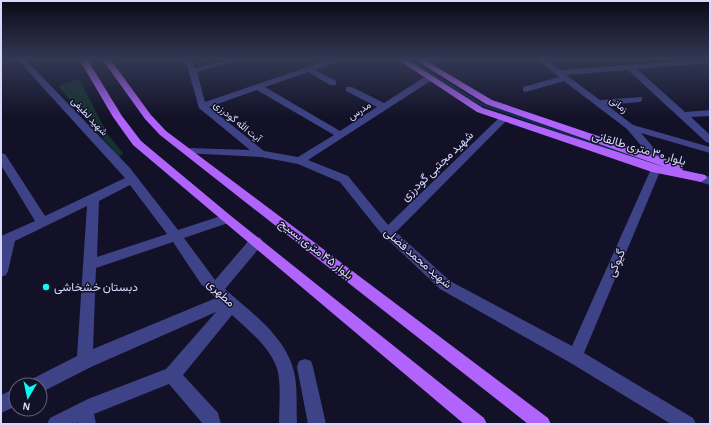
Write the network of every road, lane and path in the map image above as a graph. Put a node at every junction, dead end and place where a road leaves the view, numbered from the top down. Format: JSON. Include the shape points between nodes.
{"nodes":[{"id":1,"x":40,"y":79,"type":"edge"},
{"id":2,"x":95,"y":79,"type":"edge"},
{"id":3,"x":121,"y":79,"type":"edge"},
{"id":4,"x":194,"y":79,"type":"edge"},
{"id":5,"x":281,"y":79,"type":"edge"},
{"id":6,"x":326,"y":79,"type":"edge"},
{"id":7,"x":428,"y":79,"type":"edge"},
{"id":8,"x":430,"y":79,"type":"edge"},
{"id":9,"x":451,"y":79,"type":"edge"},
{"id":10,"x":552,"y":79,"type":"edge"},
{"id":11,"x":567,"y":79,"type":"edge"},
{"id":12,"x":643,"y":79,"type":"edge"},
{"id":13,"x":333,"y":83,"type":"dead end"},
{"id":14,"x":258,"y":87,"type":"junction"},
{"id":15,"x":349,"y":89,"type":"dead end"},
{"id":16,"x":526,"y":89,"type":"dead end"},
{"id":17,"x":639,"y":99,"type":"dead end"},
{"id":18,"x":599,"y":103,"type":"junction"},
{"id":19,"x":202,"y":106,"type":"junction"},
{"id":20,"x":384,"y":107,"type":"junction"},
{"id":21,"x":710,"y":112,"type":"edge"},
{"id":22,"x":682,"y":115,"type":"junction"},
{"id":23,"x":504,"y":118,"type":"junction"},
{"id":24,"x":630,"y":126,"type":"junction"},
{"id":25,"x":341,"y":135,"type":"junction"},
{"id":26,"x":710,"y":140,"type":"edge"},
{"id":27,"x":710,"y":150,"type":"edge"},
{"id":28,"x":188,"y":151,"type":"junction"},
{"id":29,"x":261,"y":154,"type":"junction"},
{"id":30,"x":1,"y":156,"type":"edge"},
{"id":31,"x":300,"y":161,"type":"junction"},
{"id":32,"x":657,"y":164,"type":"junction"},
{"id":33,"x":129,"y":175,"type":"junction"},
{"id":34,"x":706,"y":180,"type":"edge"},
{"id":35,"x":93,"y":198,"type":"junction"},
{"id":36,"x":227,"y":219,"type":"junction"},
{"id":37,"x":42,"y":222,"type":"junction"},
{"id":38,"x":388,"y":232,"type":"junction"},
{"id":39,"x":175,"y":235,"type":"junction"},
{"id":40,"x":5,"y":240,"type":"edge"},
{"id":41,"x":256,"y":242,"type":"junction"},
{"id":42,"x":90,"y":265,"type":"junction"},
{"id":43,"x":1,"y":271,"type":"edge"},
{"id":44,"x":216,"y":289,"type":"junction"},
{"id":45,"x":230,"y":302,"type":"junction"},
{"id":46,"x":575,"y":356,"type":"junction"},
{"id":47,"x":85,"y":361,"type":"junction"},
{"id":48,"x":305,"y":367,"type":"dead end"},
{"id":49,"x":172,"y":375,"type":"junction"},
{"id":50,"x":48,"y":380,"type":"edge"},
{"id":51,"x":86,"y":417,"type":"edge"},
{"id":52,"x":56,"y":424,"type":"edge"},
{"id":53,"x":212,"y":424,"type":"edge"},
{"id":54,"x":288,"y":424,"type":"edge"},
{"id":55,"x":317,"y":424,"type":"edge"},
{"id":56,"x":478,"y":424,"type":"edge"},
{"id":57,"x":542,"y":424,"type":"edge"},
{"id":58,"x":687,"y":424,"type":"edge"}],
"edges":[{"from":1,"to":33,"type":"street","name":"شهید لطیفی"},
{"from":2,"to":36,"type":"main road","via":[[130,136]]},
{"from":3,"to":28,"type":"main road","name":"بلوار ۴۵ متری بسیج","via":[[155,125]]},
{"from":4,"to":19,"type":"street","name":"آیت الله گودرزی"},
{"from":5,"to":14,"type":"street"},
{"from":6,"to":13,"type":"street"},
{"from":7,"to":20,"type":"street","name":"مدرس"},
{"from":8,"to":23,"type":"main road","name":"بلوار ۳۰ متری طالقانی","via":[[480,110]]},
{"from":9,"to":32,"type":"main road","name":"بلوار ۳۰ متری طالقانی","via":[[489,102]]},
{"from":10,"to":16,"type":"street"},
{"from":11,"to":18,"type":"street","name":"زمانی"},
{"from":12,"to":22,"type":"street"},
{"from":14,"to":19,"type":"street"},
{"from":14,"to":25,"type":"street"},
{"from":15,"to":20,"type":"street"},
{"from":17,"to":18,"type":"street"},
{"from":18,"to":24,"type":"street","name":"زمانی"},
{"from":19,"to":29,"type":"street","name":"آیت الله گودرزی"},
{"from":20,"to":25,"type":"street","name":"مدرس"},
{"from":21,"to":22,"type":"street"},
{"from":22,"to":26,"type":"street"},
{"from":23,"to":32,"type":"main road","name":"بلوار ۳۰ متری طالقانی"},
{"from":23,"to":38,"type":"street","name":"شهید مجتبی گودرزی"},
{"from":24,"to":27,"type":"street"},
{"from":24,"to":32,"type":"street","name":"زمانی"},
{"from":25,"to":31,"type":"street","name":"مدرس"},
{"from":28,"to":29,"type":"street","name":"شهید محمد فضلی"},
{"from":28,"to":57,"type":"main road","name":"بلوار ۴۵ متری بسیج"},
{"from":29,"to":31,"type":"street","name":"شهید محمد فضلی"},
{"from":30,"to":37,"type":"street"},
{"from":31,"to":38,"type":"street","name":"شهید محمد فضلی","via":[[344,178]]},
{"from":32,"to":34,"type":"main road","name":"بلوار ۳۰ متری طالقانی"},
{"from":32,"to":46,"type":"street","name":"گیوکی"},
{"from":33,"to":35,"type":"street"},
{"from":33,"to":39,"type":"street","name":"مطهری"},
{"from":35,"to":37,"type":"street"},
{"from":35,"to":42,"type":"street"},
{"from":36,"to":39,"type":"street"},
{"from":36,"to":41,"type":"main road"},
{"from":37,"to":40,"type":"street"},
{"from":38,"to":46,"type":"street","name":"شهید محمد فضلی","via":[[446,285]]},
{"from":39,"to":42,"type":"street"},
{"from":39,"to":44,"type":"street","name":"مطهری","via":[[206,280]]},
{"from":40,"to":43,"type":"street"},
{"from":41,"to":44,"type":"street"},
{"from":41,"to":56,"type":"main road"},
{"from":42,"to":47,"type":"street"},
{"from":44,"to":45,"type":"street","name":"مطهری"},
{"from":45,"to":47,"type":"street"},
{"from":45,"to":49,"type":"street"},
{"from":45,"to":54,"type":"street","name":"مطهری","via":[[270,341],[279,355],[286,372]]},
{"from":46,"to":58,"type":"street","name":"شهید محمد فضلی"},
{"from":47,"to":50,"type":"street"},
{"from":48,"to":55,"type":"street"},
{"from":49,"to":51,"type":"street"},
{"from":49,"to":53,"type":"street","via":[[212,419]]},
{"from":51,"to":52,"type":"street"}]}
